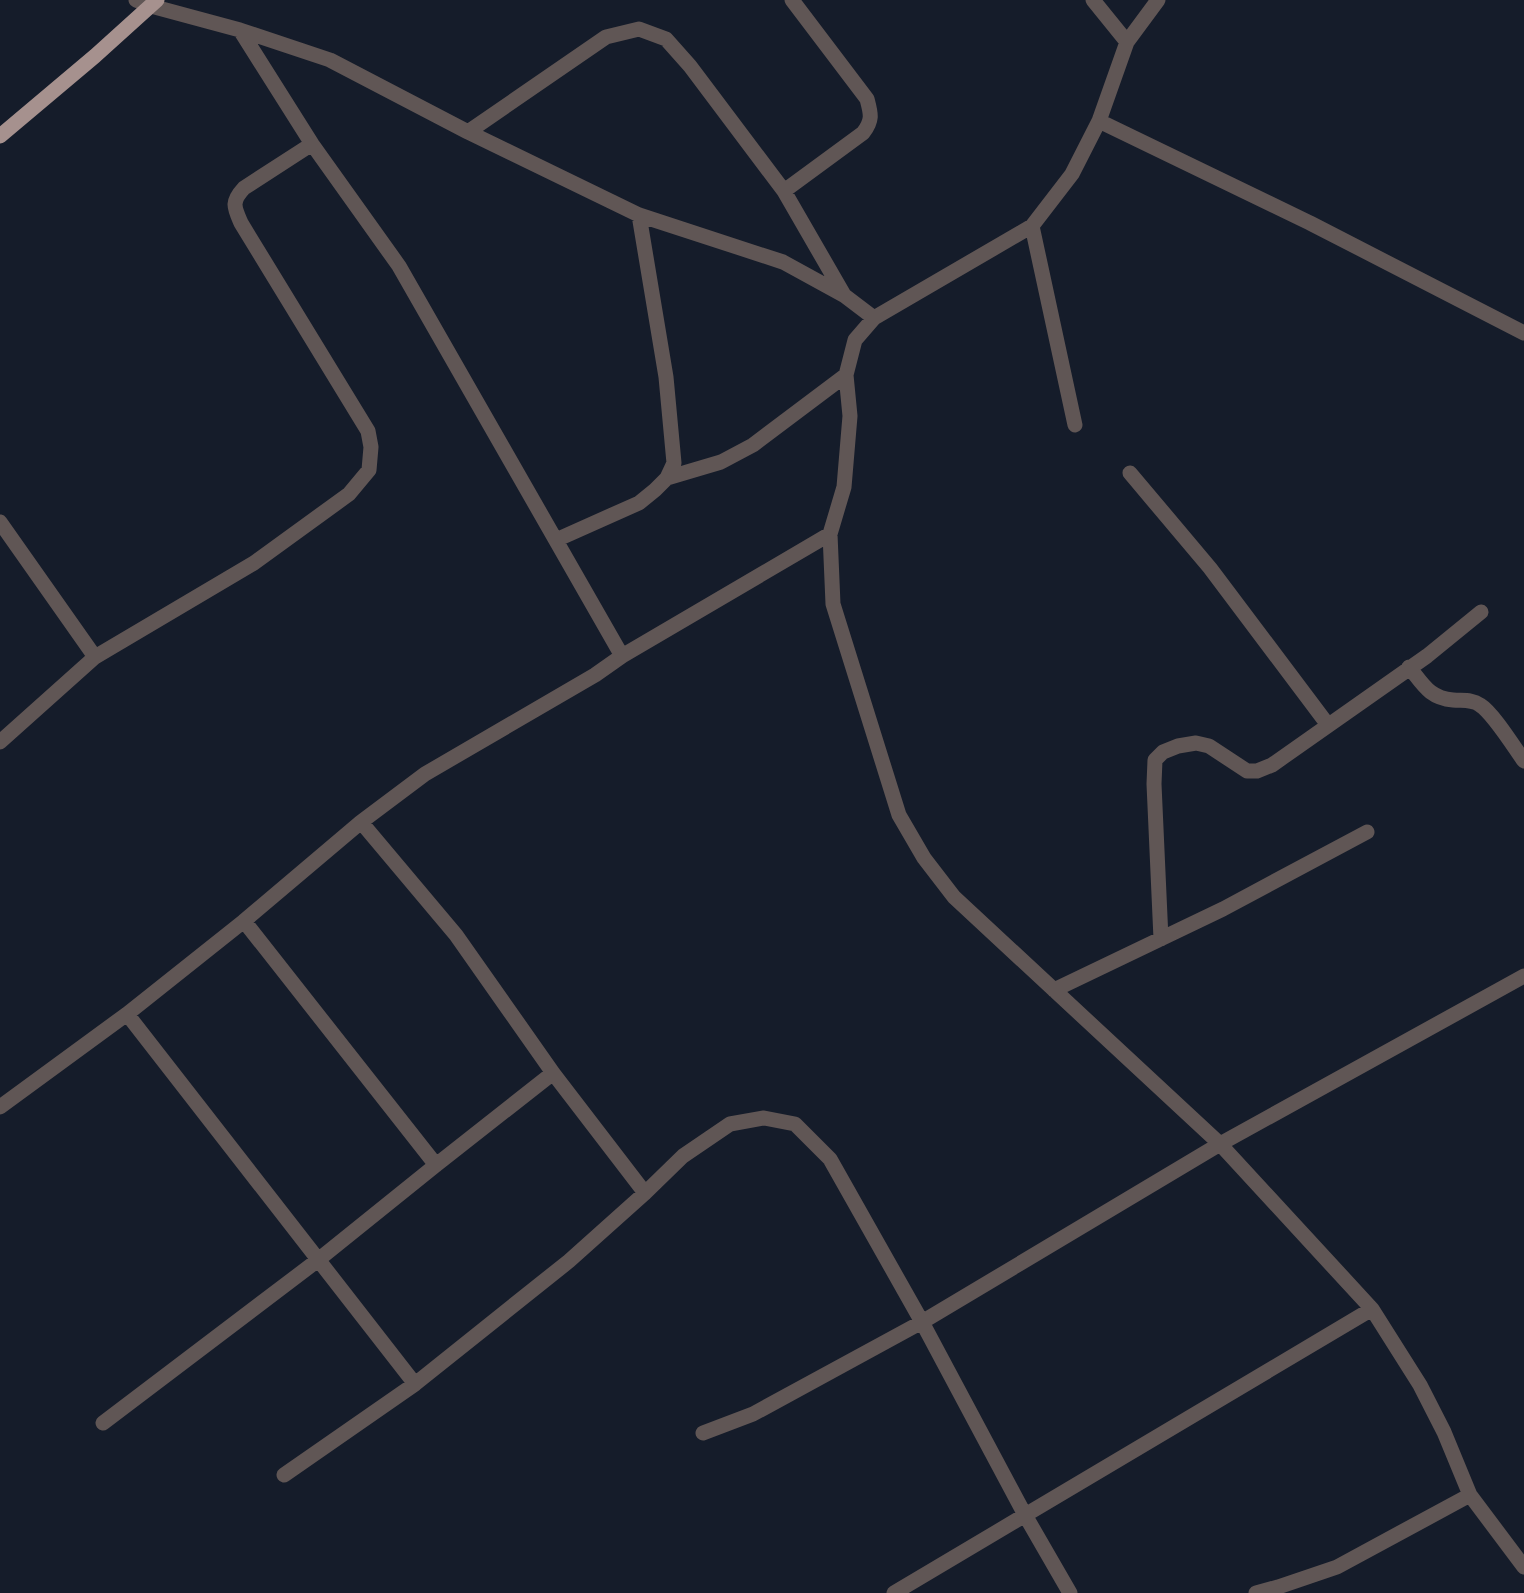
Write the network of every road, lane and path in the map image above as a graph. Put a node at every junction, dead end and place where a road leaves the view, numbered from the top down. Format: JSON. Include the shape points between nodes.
{"nodes":[{"id":1,"x":136,"y":0,"type":"edge"},
{"id":2,"x":792,"y":0,"type":"edge"},
{"id":3,"x":1093,"y":0,"type":"edge"},
{"id":4,"x":1158,"y":0,"type":"edge"},
{"id":5,"x":154,"y":3,"type":"edge"},
{"id":6,"x":240,"y":30,"type":"junction"},
{"id":7,"x":1128,"y":42,"type":"junction"},
{"id":8,"x":1099,"y":121,"type":"junction"},
{"id":9,"x":468,"y":132,"type":"junction"},
{"id":10,"x":0,"y":136,"type":"edge"},
{"id":11,"x":312,"y":144,"type":"junction"},
{"id":12,"x":784,"y":191,"type":"junction"},
{"id":13,"x":639,"y":215,"type":"junction"},
{"id":14,"x":1032,"y":226,"type":"junction"},
{"id":15,"x":845,"y":296,"type":"junction"},
{"id":16,"x":874,"y":318,"type":"junction"},
{"id":17,"x":1524,"y":333,"type":"edge"},
{"id":18,"x":846,"y":375,"type":"junction"},
{"id":19,"x":1075,"y":425,"type":"dead end"},
{"id":20,"x":1130,"y":472,"type":"dead end"},
{"id":21,"x":667,"y":478,"type":"junction"},
{"id":22,"x":0,"y":522,"type":"edge"},
{"id":23,"x":830,"y":534,"type":"junction"},
{"id":24,"x":556,"y":540,"type":"junction"},
{"id":25,"x":1481,"y":612,"type":"dead end"},
{"id":26,"x":622,"y":656,"type":"junction"},
{"id":27,"x":95,"y":657,"type":"junction"},
{"id":28,"x":1409,"y":667,"type":"junction"},
{"id":29,"x":1328,"y":725,"type":"junction"},
{"id":30,"x":0,"y":741,"type":"edge"},
{"id":31,"x":1524,"y":761,"type":"edge"},
{"id":32,"x":361,"y":822,"type":"junction"},
{"id":33,"x":1367,"y":832,"type":"dead end"},
{"id":34,"x":244,"y":921,"type":"junction"},
{"id":35,"x":1161,"y":939,"type":"junction"},
{"id":36,"x":1524,"y":976,"type":"edge"},
{"id":37,"x":1054,"y":990,"type":"junction"},
{"id":38,"x":127,"y":1014,"type":"junction"},
{"id":39,"x":553,"y":1073,"type":"junction"},
{"id":40,"x":0,"y":1107,"type":"edge"},
{"id":41,"x":1220,"y":1144,"type":"junction"},
{"id":42,"x":435,"y":1165,"type":"junction"},
{"id":43,"x":645,"y":1193,"type":"junction"},
{"id":44,"x":318,"y":1260,"type":"junction"},
{"id":45,"x":1372,"y":1309,"type":"junction"},
{"id":46,"x":922,"y":1322,"type":"junction"},
{"id":47,"x":415,"y":1384,"type":"junction"},
{"id":48,"x":103,"y":1423,"type":"dead end"},
{"id":49,"x":703,"y":1433,"type":"dead end"},
{"id":50,"x":284,"y":1475,"type":"dead end"},
{"id":51,"x":1470,"y":1495,"type":"junction"},
{"id":52,"x":1025,"y":1515,"type":"junction"},
{"id":53,"x":1524,"y":1568,"type":"edge"},
{"id":54,"x":894,"y":1593,"type":"edge"},
{"id":55,"x":1070,"y":1593,"type":"edge"},
{"id":56,"x":1256,"y":1593,"type":"edge"}],
"edges":[{"from":1,"to":5,"type":"street"},
{"from":2,"to":12,"type":"street","via":[[867,99],[870,123],[863,133]]},
{"from":3,"to":7,"type":"street"},
{"from":4,"to":7,"type":"street"},
{"from":5,"to":6,"type":"street"},
{"from":5,"to":10,"type":"main road"},
{"from":6,"to":9,"type":"street","via":[[330,60]]},
{"from":6,"to":11,"type":"street"},
{"from":7,"to":8,"type":"street"},
{"from":8,"to":14,"type":"street","via":[[1072,174]]},
{"from":8,"to":17,"type":"street"},
{"from":9,"to":12,"type":"street","via":[[606,37],[639,30],[666,39]]},
{"from":9,"to":13,"type":"street"},
{"from":11,"to":24,"type":"street","via":[[399,266]]},
{"from":11,"to":27,"type":"street","via":[[244,188],[234,207],[240,223],[368,431],[369,470],[349,494],[254,563]]},
{"from":12,"to":15,"type":"street"},
{"from":13,"to":15,"type":"street","via":[[783,262]]},
{"from":13,"to":21,"type":"street","via":[[666,377],[674,463]]},
{"from":14,"to":16,"type":"street"},
{"from":14,"to":19,"type":"street"},
{"from":15,"to":16,"type":"street"},
{"from":16,"to":18,"type":"street","via":[[855,340]]},
{"from":18,"to":21,"type":"street","via":[[753,445],[720,462]]},
{"from":18,"to":23,"type":"street","via":[[850,416],[844,487]]},
{"from":20,"to":29,"type":"street","via":[[1210,568]]},
{"from":21,"to":24,"type":"street","via":[[639,503]]},
{"from":22,"to":27,"type":"street"},
{"from":23,"to":26,"type":"street"},
{"from":23,"to":37,"type":"street","via":[[833,604],[899,815],[924,858],[954,897]]},
{"from":24,"to":26,"type":"street"},
{"from":25,"to":28,"type":"street"},
{"from":26,"to":32,"type":"street","via":[[425,774]]},
{"from":27,"to":30,"type":"street"},
{"from":28,"to":29,"type":"street"},
{"from":28,"to":31,"type":"street","via":[[1437,698],[1480,705]]},
{"from":29,"to":35,"type":"street","via":[[1272,765],[1257,771],[1248,771],[1209,746],[1197,743],[1163,752],[1155,760]]},
{"from":32,"to":34,"type":"street"},
{"from":32,"to":39,"type":"street","via":[[456,935]]},
{"from":33,"to":35,"type":"street"},
{"from":34,"to":38,"type":"street"},
{"from":34,"to":42,"type":"street"},
{"from":35,"to":37,"type":"street"},
{"from":36,"to":41,"type":"street"},
{"from":37,"to":41,"type":"street"},
{"from":38,"to":40,"type":"street"},
{"from":38,"to":44,"type":"street"},
{"from":39,"to":42,"type":"street"},
{"from":39,"to":43,"type":"street"},
{"from":41,"to":45,"type":"street"},
{"from":41,"to":46,"type":"street"},
{"from":42,"to":44,"type":"street"},
{"from":43,"to":46,"type":"street","via":[[683,1156],[730,1124],[764,1118],[795,1124],[830,1159]]},
{"from":43,"to":47,"type":"street","via":[[569,1261]]},
{"from":44,"to":47,"type":"street"},
{"from":44,"to":48,"type":"street"},
{"from":45,"to":51,"type":"street","via":[[1420,1385]]},
{"from":45,"to":52,"type":"street"},
{"from":46,"to":49,"type":"street","via":[[753,1414]]},
{"from":46,"to":52,"type":"street"},
{"from":47,"to":50,"type":"street"},
{"from":51,"to":53,"type":"street"},
{"from":51,"to":56,"type":"street","via":[[1337,1567]]},
{"from":52,"to":54,"type":"street"},
{"from":52,"to":55,"type":"street"}]}
